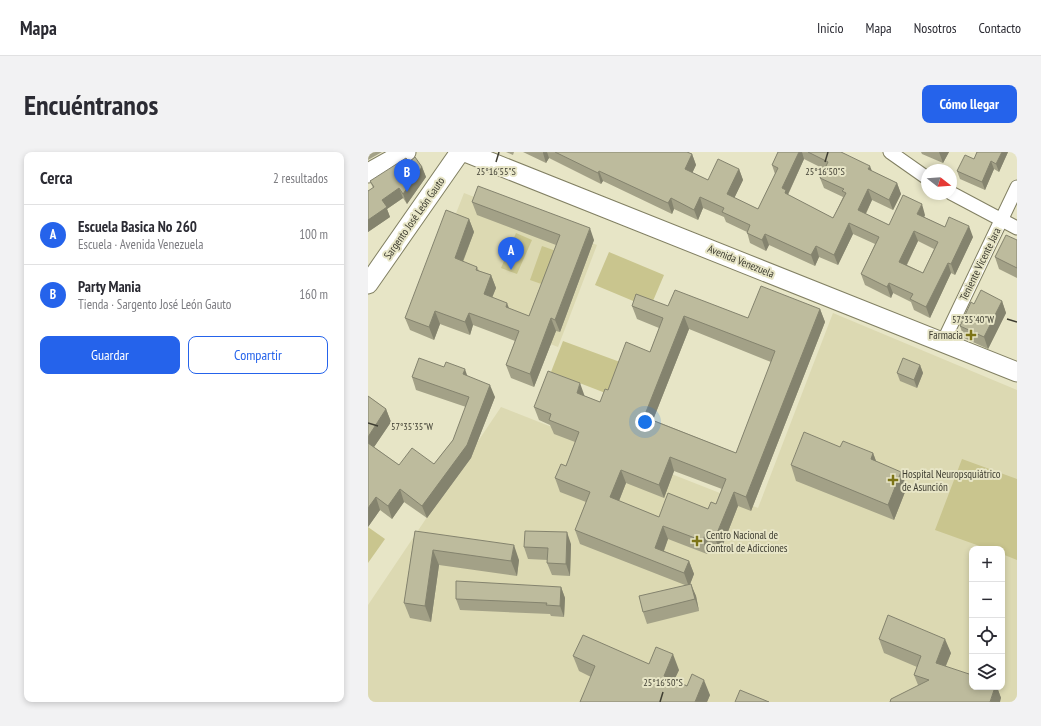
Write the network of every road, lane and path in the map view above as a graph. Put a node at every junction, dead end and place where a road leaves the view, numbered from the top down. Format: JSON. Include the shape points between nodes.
{"nodes":[{"id":1,"x":406,"y":152,"type":"edge"},
{"id":2,"x":460,"y":152,"type":"edge"},
{"id":3,"x":465,"y":152,"type":"edge"},
{"id":4,"x":890,"y":152,"type":"edge"},
{"id":5,"x":368,"y":173,"type":"edge"},
{"id":6,"x":921,"y":174,"type":"edge"},
{"id":7,"x":1017,"y":187,"type":"edge"},
{"id":8,"x":957,"y":196,"type":"edge"},
{"id":9,"x":1001,"y":220,"type":"junction"},
{"id":10,"x":1017,"y":228,"type":"edge"},
{"id":11,"x":368,"y":284,"type":"edge"},
{"id":12,"x":943,"y":342,"type":"junction"},
{"id":13,"x":1017,"y":372,"type":"edge"}],
"edges":[{"from":1,"to":5,"type":"main road"},
{"from":2,"to":11,"type":"main road","name":"Sargento José León Gauto"},
{"from":3,"to":12,"type":"main road","name":"Avenida Venezuela"},
{"from":4,"to":6,"type":"street"},
{"from":7,"to":9,"type":"street","name":"Teniente Vicente Jara"},
{"from":8,"to":9,"type":"street"},
{"from":9,"to":10,"type":"street"},
{"from":9,"to":12,"type":"street","name":"Teniente Vicente Jara"},
{"from":12,"to":13,"type":"main road","name":"Avenida Venezuela"}]}
